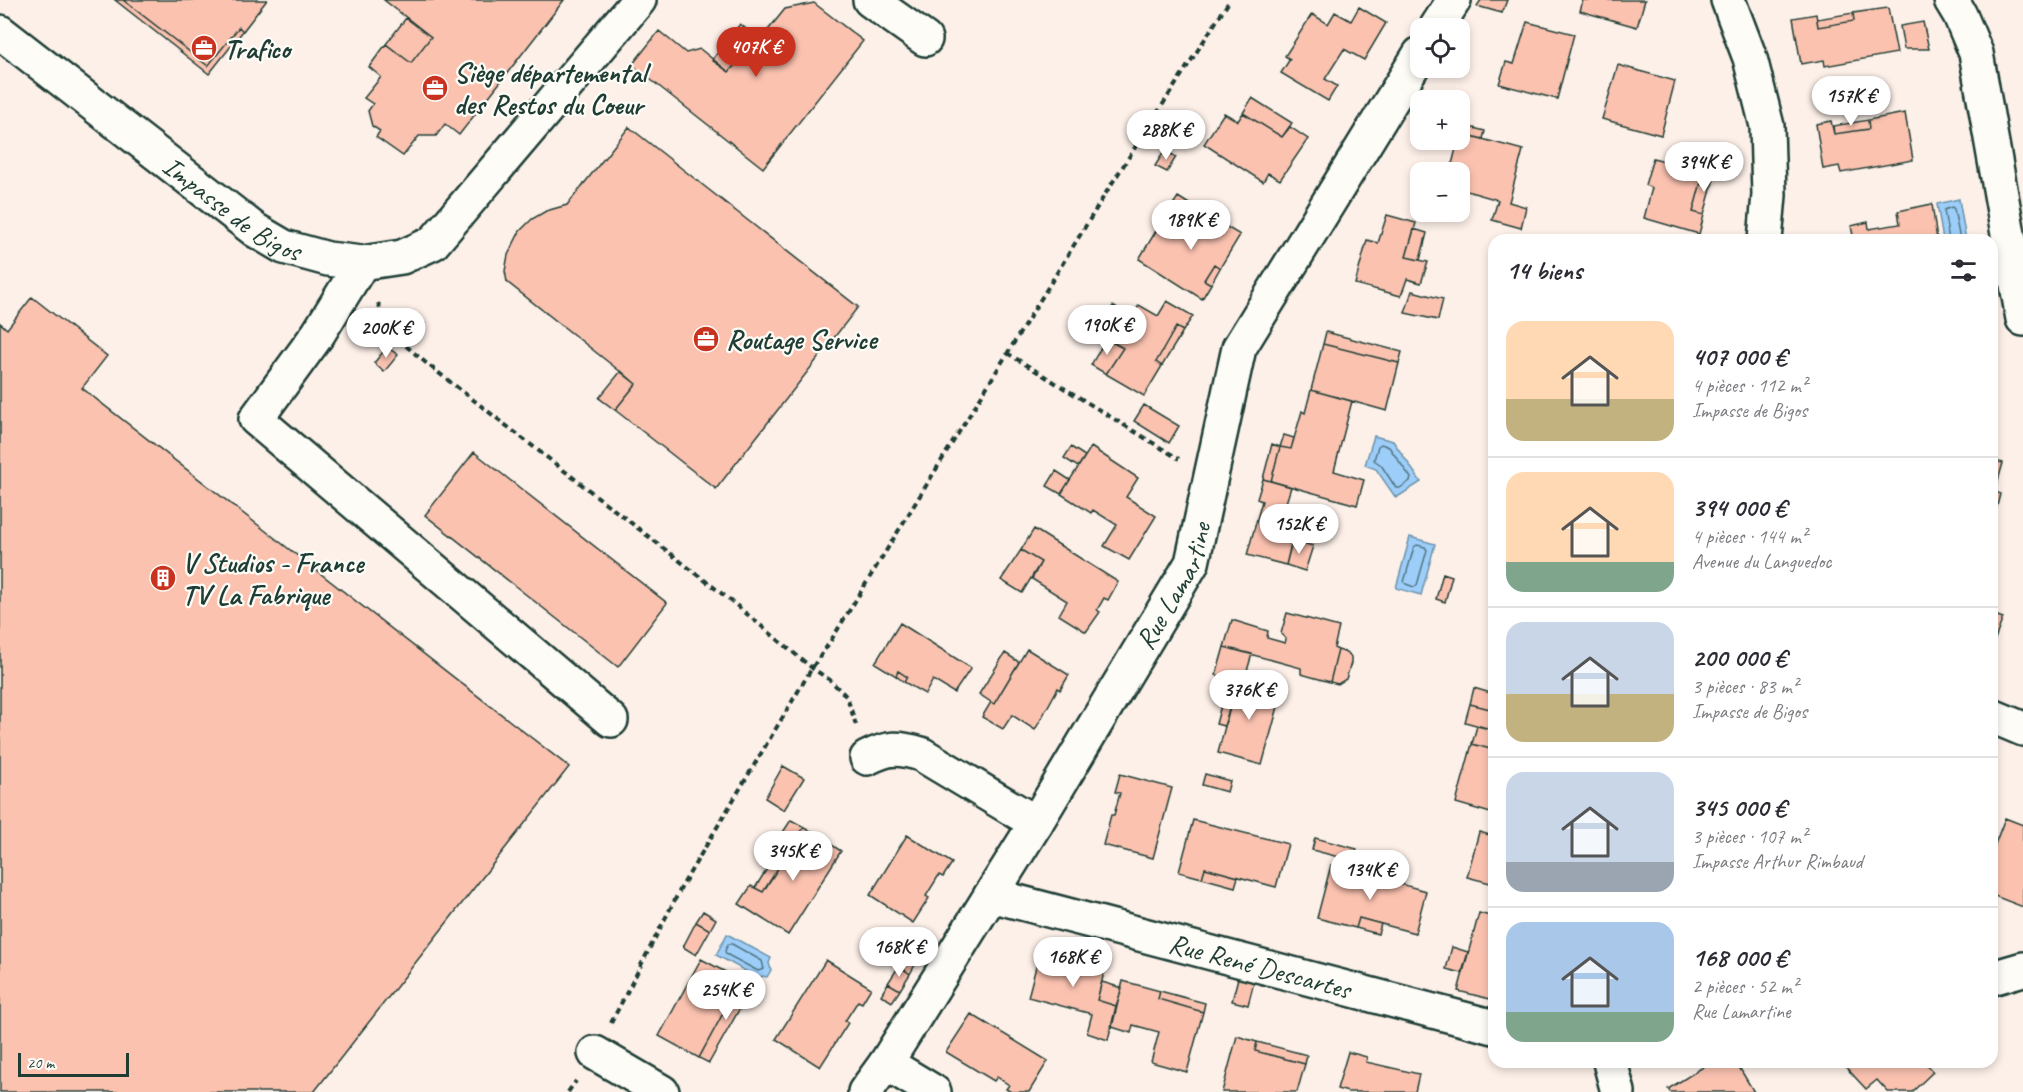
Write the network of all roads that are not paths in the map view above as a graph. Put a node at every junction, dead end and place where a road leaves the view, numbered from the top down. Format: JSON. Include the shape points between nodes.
{"nodes":[{"id":1,"x":639,"y":0,"type":"edge"},
{"id":2,"x":870,"y":0,"type":"edge"},
{"id":3,"x":1454,"y":0,"type":"edge"},
{"id":4,"x":1728,"y":0,"type":"edge"},
{"id":5,"x":1951,"y":0,"type":"edge"},
{"id":6,"x":1442,"y":18,"type":"edge"},
{"id":7,"x":0,"y":32,"type":"edge"},
{"id":8,"x":925,"y":39,"type":"dead end"},
{"id":9,"x":1410,"y":70,"type":"edge"},
{"id":10,"x":1766,"y":234,"type":"edge"},
{"id":11,"x":362,"y":263,"type":"junction"},
{"id":12,"x":2023,"y":319,"type":"edge"},
{"id":13,"x":1998,"y":719,"type":"edge"},
{"id":14,"x":611,"y":720,"type":"dead end"},
{"id":15,"x":2023,"y":729,"type":"edge"},
{"id":16,"x":867,"y":758,"type":"road end"},
{"id":17,"x":1036,"y":823,"type":"junction"},
{"id":18,"x":991,"y":895,"type":"junction"},
{"id":19,"x":2023,"y":969,"type":"edge"},
{"id":20,"x":1998,"y":976,"type":"edge"},
{"id":21,"x":1488,"y":1025,"type":"edge"},
{"id":22,"x":595,"y":1053,"type":"road end"},
{"id":23,"x":886,"y":1063,"type":"junction"},
{"id":24,"x":1612,"y":1068,"type":"edge"},
{"id":25,"x":662,"y":1092,"type":"edge"},
{"id":26,"x":865,"y":1092,"type":"edge"},
{"id":27,"x":934,"y":1092,"type":"edge"},
{"id":28,"x":1618,"y":1092,"type":"edge"}],
"edges":[{"from":1,"to":11,"type":"street","name":"Impasse de Bigos","via":[[433,243],[402,258]]},
{"from":2,"to":8,"type":"street"},
{"from":3,"to":6,"type":"street"},
{"from":4,"to":10,"type":"street","via":[[1750,58],[1767,126]]},
{"from":5,"to":12,"type":"street","via":[[1976,53]]},
{"from":7,"to":11,"type":"street","name":"Impasse de Bigos","via":[[255,230],[284,247]]},
{"from":9,"to":17,"type":"street","name":"Rue Lamartine","via":[[1239,348],[1192,563]]},
{"from":11,"to":14,"type":"street","via":[[318,334],[256,419]]},
{"from":13,"to":15,"type":"street"},
{"from":16,"to":17,"type":"street","via":[[884,750],[902,748],[921,754]]},
{"from":17,"to":18,"type":"street","name":"Rue Lamartine"},
{"from":18,"to":21,"type":"street","name":"Rue René Descartes"},
{"from":18,"to":23,"type":"street","name":"Rue Lamartine"},
{"from":19,"to":20,"type":"street"},
{"from":22,"to":25,"type":"street"},
{"from":23,"to":26,"type":"street","name":"Rue Lamartine"},
{"from":23,"to":27,"type":"street"},
{"from":24,"to":28,"type":"street"}]}
